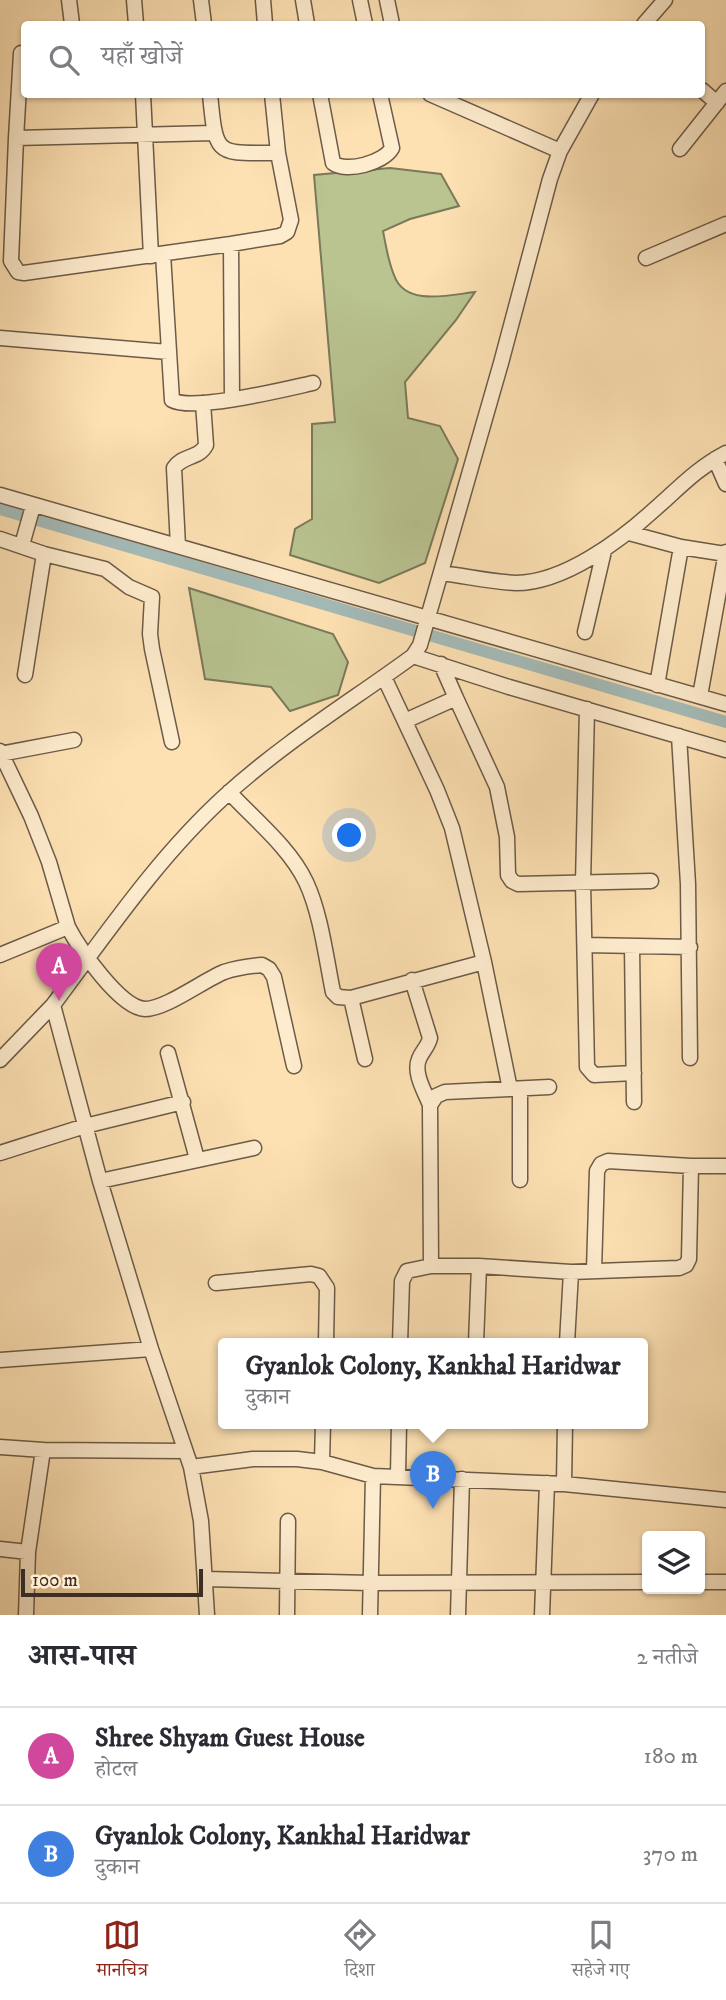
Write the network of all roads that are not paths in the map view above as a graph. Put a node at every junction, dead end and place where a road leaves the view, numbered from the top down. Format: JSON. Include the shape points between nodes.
{"nodes":[{"id":1,"x":69,"y":0,"type":"edge"},
{"id":2,"x":134,"y":0,"type":"edge"},
{"id":3,"x":201,"y":0,"type":"edge"},
{"id":4,"x":263,"y":0,"type":"edge"},
{"id":5,"x":303,"y":0,"type":"edge"},
{"id":6,"x":359,"y":0,"type":"edge"},
{"id":7,"x":387,"y":0,"type":"edge"},
{"id":8,"x":664,"y":0,"type":"edge"},
{"id":9,"x":72,"y":21,"type":"edge"},
{"id":10,"x":136,"y":21,"type":"edge"},
{"id":11,"x":204,"y":21,"type":"edge"},
{"id":12,"x":265,"y":21,"type":"edge"},
{"id":13,"x":306,"y":21,"type":"edge"},
{"id":14,"x":364,"y":21,"type":"edge"},
{"id":15,"x":391,"y":21,"type":"edge"},
{"id":16,"x":646,"y":21,"type":"edge"},
{"id":17,"x":21,"y":53,"type":"dead end"},
{"id":18,"x":726,"y":91,"type":"edge"},
{"id":19,"x":705,"y":93,"type":"edge"},
{"id":20,"x":143,"y":98,"type":"edge"},
{"id":21,"x":210,"y":98,"type":"edge"},
{"id":22,"x":272,"y":98,"type":"edge"},
{"id":23,"x":321,"y":98,"type":"edge"},
{"id":24,"x":381,"y":98,"type":"edge"},
{"id":25,"x":439,"y":98,"type":"edge"},
{"id":26,"x":590,"y":98,"type":"edge"},
{"id":27,"x":717,"y":103,"type":"junction"},
{"id":28,"x":214,"y":132,"type":"junction"},
{"id":29,"x":143,"y":136,"type":"junction"},
{"id":30,"x":16,"y":138,"type":"junction"},
{"id":31,"x":680,"y":149,"type":"dead end"},
{"id":32,"x":560,"y":151,"type":"junction"},
{"id":33,"x":278,"y":153,"type":"junction"},
{"id":34,"x":726,"y":224,"type":"edge"},
{"id":35,"x":231,"y":244,"type":"junction"},
{"id":36,"x":157,"y":255,"type":"junction"},
{"id":37,"x":646,"y":258,"type":"dead end"},
{"id":38,"x":0,"y":338,"type":"edge"},
{"id":39,"x":168,"y":352,"type":"junction"},
{"id":40,"x":313,"y":383,"type":"dead end"},
{"id":41,"x":232,"y":399,"type":"junction"},
{"id":42,"x":203,"y":403,"type":"junction"},
{"id":43,"x":720,"y":456,"type":"edge"},
{"id":44,"x":726,"y":484,"type":"edge"},
{"id":45,"x":0,"y":495,"type":"edge"},
{"id":46,"x":32,"y":510,"type":"junction"},
{"id":47,"x":629,"y":533,"type":"junction"},
{"id":48,"x":0,"y":539,"type":"edge"},
{"id":49,"x":24,"y":539,"type":"junction"},
{"id":50,"x":178,"y":546,"type":"junction"},
{"id":51,"x":681,"y":547,"type":"junction"},
{"id":52,"x":604,"y":551,"type":"junction"},
{"id":53,"x":44,"y":554,"type":"junction"},
{"id":54,"x":726,"y":554,"type":"edge"},
{"id":55,"x":441,"y":573,"type":"junction"},
{"id":56,"x":427,"y":623,"type":"junction"},
{"id":57,"x":585,"y":632,"type":"dead end"},
{"id":58,"x":416,"y":650,"type":"junction"},
{"id":59,"x":441,"y":664,"type":"junction"},
{"id":60,"x":24,"y":675,"type":"dead end"},
{"id":61,"x":384,"y":677,"type":"junction"},
{"id":62,"x":657,"y":685,"type":"junction"},
{"id":63,"x":700,"y":696,"type":"junction"},
{"id":64,"x":456,"y":698,"type":"junction"},
{"id":65,"x":726,"y":704,"type":"edge"},
{"id":66,"x":587,"y":709,"type":"junction"},
{"id":67,"x":405,"y":721,"type":"junction"},
{"id":68,"x":680,"y":736,"type":"junction"},
{"id":69,"x":74,"y":740,"type":"dead end"},
{"id":70,"x":172,"y":742,"type":"dead end"},
{"id":71,"x":726,"y":750,"type":"edge"},
{"id":72,"x":1,"y":753,"type":"edge"},
{"id":73,"x":229,"y":792,"type":"junction"},
{"id":74,"x":651,"y":881,"type":"dead end"},
{"id":75,"x":583,"y":883,"type":"junction"},
{"id":76,"x":68,"y":927,"type":"junction"},
{"id":77,"x":586,"y":945,"type":"junction"},
{"id":78,"x":632,"y":946,"type":"junction"},
{"id":79,"x":690,"y":947,"type":"junction"},
{"id":80,"x":0,"y":955,"type":"edge"},
{"id":81,"x":89,"y":958,"type":"junction"},
{"id":82,"x":484,"y":962,"type":"junction"},
{"id":83,"x":412,"y":980,"type":"junction"},
{"id":84,"x":351,"y":998,"type":"junction"},
{"id":85,"x":53,"y":1005,"type":"junction"},
{"id":86,"x":168,"y":1053,"type":"dead end"},
{"id":87,"x":2,"y":1056,"type":"edge"},
{"id":88,"x":690,"y":1058,"type":"dead end"},
{"id":89,"x":365,"y":1059,"type":"dead end"},
{"id":90,"x":294,"y":1066,"type":"dead end"},
{"id":91,"x":634,"y":1073,"type":"junction"},
{"id":92,"x":549,"y":1087,"type":"dead end"},
{"id":93,"x":515,"y":1089,"type":"junction"},
{"id":94,"x":183,"y":1101,"type":"junction"},
{"id":95,"x":634,"y":1102,"type":"dead end"},
{"id":96,"x":430,"y":1105,"type":"junction"},
{"id":97,"x":85,"y":1126,"type":"junction"},
{"id":98,"x":254,"y":1148,"type":"dead end"},
{"id":99,"x":0,"y":1153,"type":"edge"},
{"id":100,"x":197,"y":1159,"type":"junction"},
{"id":101,"x":691,"y":1166,"type":"junction"},
{"id":102,"x":726,"y":1166,"type":"edge"},
{"id":103,"x":520,"y":1180,"type":"dead end"},
{"id":104,"x":100,"y":1181,"type":"junction"},
{"id":105,"x":431,"y":1266,"type":"junction"},
{"id":106,"x":479,"y":1266,"type":"junction"},
{"id":107,"x":594,"y":1270,"type":"junction"},
{"id":108,"x":571,"y":1272,"type":"junction"},
{"id":109,"x":216,"y":1283,"type":"dead end"},
{"id":110,"x":326,"y":1338,"type":"edge"},
{"id":111,"x":400,"y":1338,"type":"edge"},
{"id":112,"x":476,"y":1338,"type":"edge"},
{"id":113,"x":567,"y":1338,"type":"edge"},
{"id":114,"x":151,"y":1349,"type":"junction"},
{"id":115,"x":0,"y":1360,"type":"edge"},
{"id":116,"x":323,"y":1429,"type":"edge"},
{"id":117,"x":399,"y":1429,"type":"edge"},
{"id":118,"x":565,"y":1429,"type":"edge"},
{"id":119,"x":0,"y":1447,"type":"edge"},
{"id":120,"x":43,"y":1450,"type":"junction"},
{"id":121,"x":185,"y":1451,"type":"junction"},
{"id":122,"x":322,"y":1462,"type":"junction"},
{"id":123,"x":191,"y":1467,"type":"junction"},
{"id":124,"x":373,"y":1476,"type":"junction"},
{"id":125,"x":398,"y":1476,"type":"junction"},
{"id":126,"x":462,"y":1479,"type":"junction"},
{"id":127,"x":547,"y":1483,"type":"junction"},
{"id":128,"x":564,"y":1483,"type":"junction"},
{"id":129,"x":726,"y":1500,"type":"edge"},
{"id":130,"x":288,"y":1521,"type":"dead end"},
{"id":131,"x":0,"y":1549,"type":"edge"},
{"id":132,"x":28,"y":1552,"type":"junction"},
{"id":133,"x":206,"y":1579,"type":"junction"},
{"id":134,"x":288,"y":1581,"type":"junction"},
{"id":135,"x":705,"y":1581,"type":"edge"},
{"id":136,"x":726,"y":1581,"type":"edge"},
{"id":137,"x":460,"y":1582,"type":"junction"},
{"id":138,"x":543,"y":1582,"type":"junction"},
{"id":139,"x":642,"y":1582,"type":"edge"},
{"id":140,"x":370,"y":1583,"type":"junction"},
{"id":141,"x":26,"y":1615,"type":"edge"},
{"id":142,"x":207,"y":1615,"type":"edge"},
{"id":143,"x":287,"y":1615,"type":"edge"},
{"id":144,"x":370,"y":1615,"type":"edge"},
{"id":145,"x":458,"y":1615,"type":"edge"},
{"id":146,"x":542,"y":1615,"type":"edge"}],
"edges":[{"from":1,"to":9,"type":"street"},
{"from":2,"to":10,"type":"street"},
{"from":3,"to":11,"type":"street"},
{"from":4,"to":12,"type":"street"},
{"from":5,"to":13,"type":"street"},
{"from":6,"to":14,"type":"street"},
{"from":7,"to":15,"type":"street"},
{"from":8,"to":16,"type":"street"},
{"from":17,"to":30,"type":"street"},
{"from":18,"to":27,"type":"street"},
{"from":19,"to":27,"type":"street"},
{"from":20,"to":29,"type":"street"},
{"from":21,"to":28,"type":"street"},
{"from":22,"to":33,"type":"street"},
{"from":23,"to":24,"type":"street","via":[[333,163],[345,169],[383,159],[392,149]]},
{"from":25,"to":32,"type":"street"},
{"from":26,"to":32,"type":"street"},
{"from":27,"to":31,"type":"street"},
{"from":28,"to":29,"type":"street"},
{"from":28,"to":33,"type":"street","via":[[217,143],[235,153]]},
{"from":29,"to":30,"type":"street"},
{"from":29,"to":36,"type":"street"},
{"from":30,"to":36,"type":"street","via":[[11,261],[18,272]]},
{"from":32,"to":55,"type":"street"},
{"from":33,"to":35,"type":"street","via":[[290,226],[287,232]]},
{"from":34,"to":37,"type":"street"},
{"from":35,"to":36,"type":"street"},
{"from":35,"to":41,"type":"street"},
{"from":36,"to":39,"type":"street"},
{"from":38,"to":39,"type":"street"},
{"from":39,"to":42,"type":"street","via":[[172,400]]},
{"from":40,"to":41,"type":"street"},
{"from":41,"to":42,"type":"street"},
{"from":42,"to":50,"type":"street","via":[[204,450],[174,468]]},
{"from":43,"to":44,"type":"street"},
{"from":43,"to":47,"type":"street","via":[[686,479]]},
{"from":45,"to":46,"type":"street"},
{"from":46,"to":49,"type":"street"},
{"from":46,"to":50,"type":"street"},
{"from":47,"to":51,"type":"street"},
{"from":47,"to":52,"type":"street"},
{"from":48,"to":49,"type":"street"},
{"from":49,"to":53,"type":"street"},
{"from":50,"to":56,"type":"street"},
{"from":51,"to":54,"type":"street"},
{"from":51,"to":62,"type":"street"},
{"from":52,"to":55,"type":"street","via":[[540,580],[518,583]]},
{"from":52,"to":57,"type":"street"},
{"from":53,"to":60,"type":"street"},
{"from":53,"to":70,"type":"street","via":[[105,569],[152,597],[150,634]]},
{"from":54,"to":63,"type":"street"},
{"from":55,"to":56,"type":"street"},
{"from":56,"to":58,"type":"street"},
{"from":56,"to":62,"type":"street"},
{"from":58,"to":59,"type":"street"},
{"from":58,"to":61,"type":"street"},
{"from":59,"to":64,"type":"street"},
{"from":59,"to":66,"type":"street"},
{"from":61,"to":67,"type":"street"},
{"from":61,"to":73,"type":"street","via":[[274,754]]},
{"from":62,"to":63,"type":"street"},
{"from":63,"to":65,"type":"street"},
{"from":64,"to":67,"type":"street"},
{"from":64,"to":75,"type":"street","via":[[497,787],[512,881]]},
{"from":66,"to":68,"type":"street"},
{"from":66,"to":75,"type":"street"},
{"from":67,"to":82,"type":"street","via":[[452,828]]},
{"from":68,"to":71,"type":"street"},
{"from":68,"to":79,"type":"street"},
{"from":69,"to":72,"type":"street"},
{"from":72,"to":76,"type":"street","via":[[49,862]]},
{"from":73,"to":81,"type":"street","via":[[174,846]]},
{"from":73,"to":84,"type":"street","via":[[297,866],[313,901],[333,992]]},
{"from":74,"to":75,"type":"street"},
{"from":75,"to":77,"type":"street"},
{"from":76,"to":80,"type":"street"},
{"from":76,"to":81,"type":"street"},
{"from":77,"to":78,"type":"street"},
{"from":77,"to":91,"type":"street","via":[[587,1067],[594,1075]]},
{"from":78,"to":79,"type":"street"},
{"from":78,"to":91,"type":"street"},
{"from":79,"to":88,"type":"street"},
{"from":81,"to":85,"type":"street"},
{"from":81,"to":90,"type":"street","via":[[130,1003],[145,1009],[225,972],[262,965],[274,977]]},
{"from":82,"to":83,"type":"street"},
{"from":82,"to":93,"type":"street"},
{"from":83,"to":84,"type":"street"},
{"from":83,"to":96,"type":"street","via":[[430,1038],[417,1064]]},
{"from":84,"to":89,"type":"street"},
{"from":85,"to":87,"type":"street"},
{"from":85,"to":97,"type":"street"},
{"from":86,"to":94,"type":"street"},
{"from":91,"to":95,"type":"street"},
{"from":92,"to":93,"type":"street"},
{"from":93,"to":96,"type":"street","via":[[445,1092]]},
{"from":93,"to":103,"type":"street"},
{"from":94,"to":97,"type":"street"},
{"from":94,"to":100,"type":"street"},
{"from":96,"to":105,"type":"street"},
{"from":97,"to":99,"type":"street"},
{"from":97,"to":104,"type":"street"},
{"from":98,"to":100,"type":"street"},
{"from":100,"to":104,"type":"street"},
{"from":101,"to":102,"type":"street"},
{"from":101,"to":107,"type":"street","via":[[686,1265]]},
{"from":101,"to":107,"type":"street","via":[[601,1164],[597,1171]]},
{"from":104,"to":114,"type":"street"},
{"from":105,"to":106,"type":"street"},
{"from":105,"to":111,"type":"street","via":[[407,1271],[402,1281]]},
{"from":106,"to":108,"type":"street"},
{"from":106,"to":112,"type":"street"},
{"from":107,"to":108,"type":"street"},
{"from":108,"to":113,"type":"street"},
{"from":109,"to":110,"type":"street","via":[[319,1276],[327,1288]]},
{"from":114,"to":115,"type":"street"},
{"from":114,"to":121,"type":"street"},
{"from":116,"to":122,"type":"street"},
{"from":117,"to":125,"type":"street"},
{"from":118,"to":128,"type":"street"},
{"from":119,"to":120,"type":"street"},
{"from":120,"to":121,"type":"street"},
{"from":120,"to":132,"type":"street"},
{"from":121,"to":123,"type":"street"},
{"from":122,"to":123,"type":"street","via":[[253,1459]]},
{"from":122,"to":124,"type":"street"},
{"from":123,"to":133,"type":"street"},
{"from":124,"to":125,"type":"street"},
{"from":124,"to":140,"type":"street"},
{"from":125,"to":126,"type":"street"},
{"from":126,"to":127,"type":"street"},
{"from":126,"to":137,"type":"street"},
{"from":127,"to":128,"type":"street"},
{"from":127,"to":138,"type":"street"},
{"from":128,"to":129,"type":"street"},
{"from":130,"to":134,"type":"street"},
{"from":131,"to":132,"type":"street"},
{"from":132,"to":141,"type":"street"},
{"from":133,"to":134,"type":"street"},
{"from":133,"to":142,"type":"street"},
{"from":134,"to":140,"type":"street"},
{"from":134,"to":143,"type":"street"},
{"from":135,"to":136,"type":"street"},
{"from":137,"to":138,"type":"street"},
{"from":137,"to":140,"type":"street"},
{"from":137,"to":145,"type":"street"},
{"from":138,"to":139,"type":"street"},
{"from":138,"to":146,"type":"street"},
{"from":140,"to":144,"type":"street"}]}
